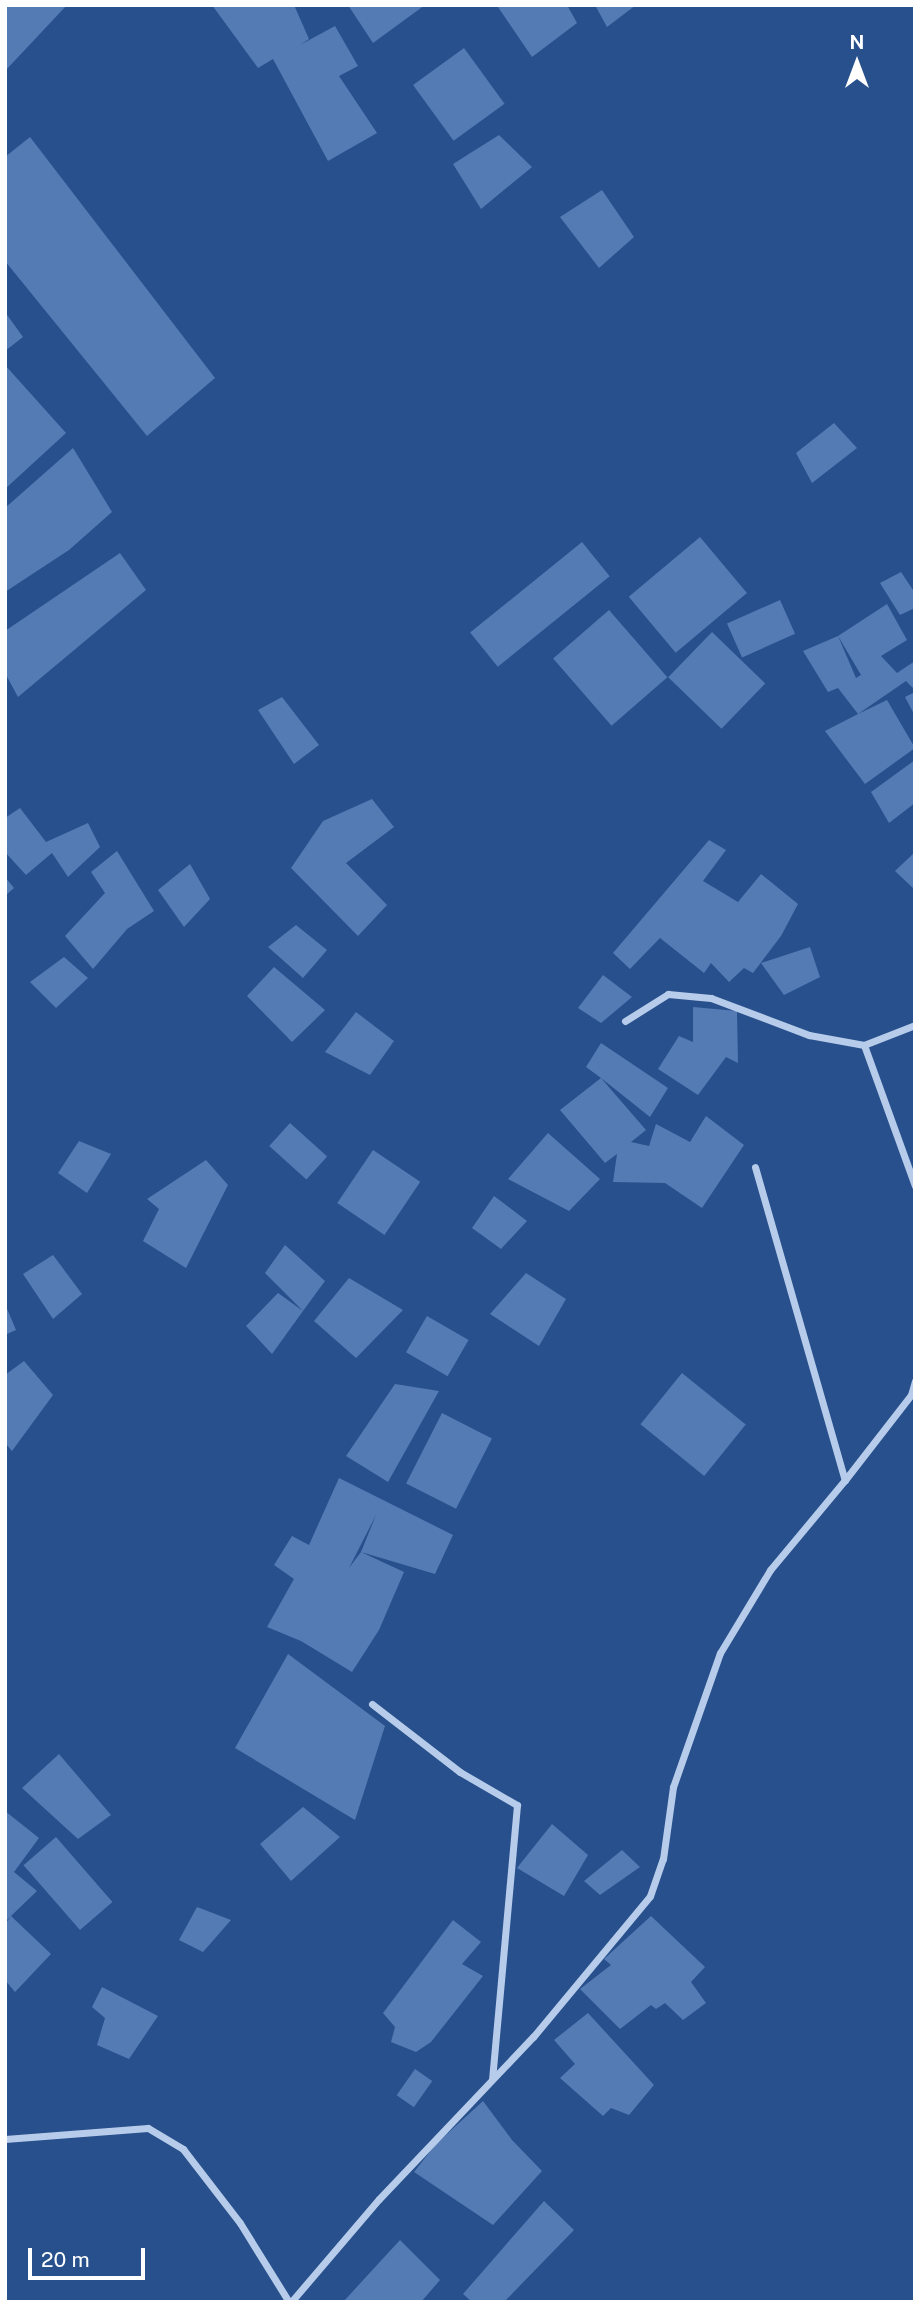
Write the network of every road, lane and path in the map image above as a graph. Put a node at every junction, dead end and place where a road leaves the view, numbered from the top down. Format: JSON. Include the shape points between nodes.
{"nodes":[{"id":1,"x":625,"y":1021,"type":"dead end"},
{"id":2,"x":915,"y":1025,"type":"edge"},
{"id":3,"x":864,"y":1045,"type":"junction"},
{"id":4,"x":755,"y":1167,"type":"dead end"},
{"id":5,"x":915,"y":1186,"type":"edge"},
{"id":6,"x":915,"y":1381,"type":"edge"},
{"id":7,"x":845,"y":1480,"type":"junction"},
{"id":8,"x":372,"y":1704,"type":"dead end"},
{"id":9,"x":492,"y":2079,"type":"junction"},
{"id":10,"x":5,"y":2138,"type":"edge"},
{"id":11,"x":290,"y":2302,"type":"edge"}],
"edges":[{"from":1,"to":3,"type":"street","via":[[668,994],[712,998],[809,1035]]},
{"from":2,"to":3,"type":"street"},
{"from":3,"to":5,"type":"street"},
{"from":4,"to":7,"type":"street"},
{"from":6,"to":7,"type":"street","via":[[911,1395]]},
{"from":7,"to":9,"type":"street","via":[[770,1570],[720,1653],[673,1787],[663,1859],[650,1896],[533,2037]]},
{"from":8,"to":9,"type":"street","via":[[460,1772],[517,1805]]},
{"from":9,"to":11,"type":"street"},
{"from":10,"to":11,"type":"street","via":[[148,2128],[183,2149],[240,2224]]}]}
